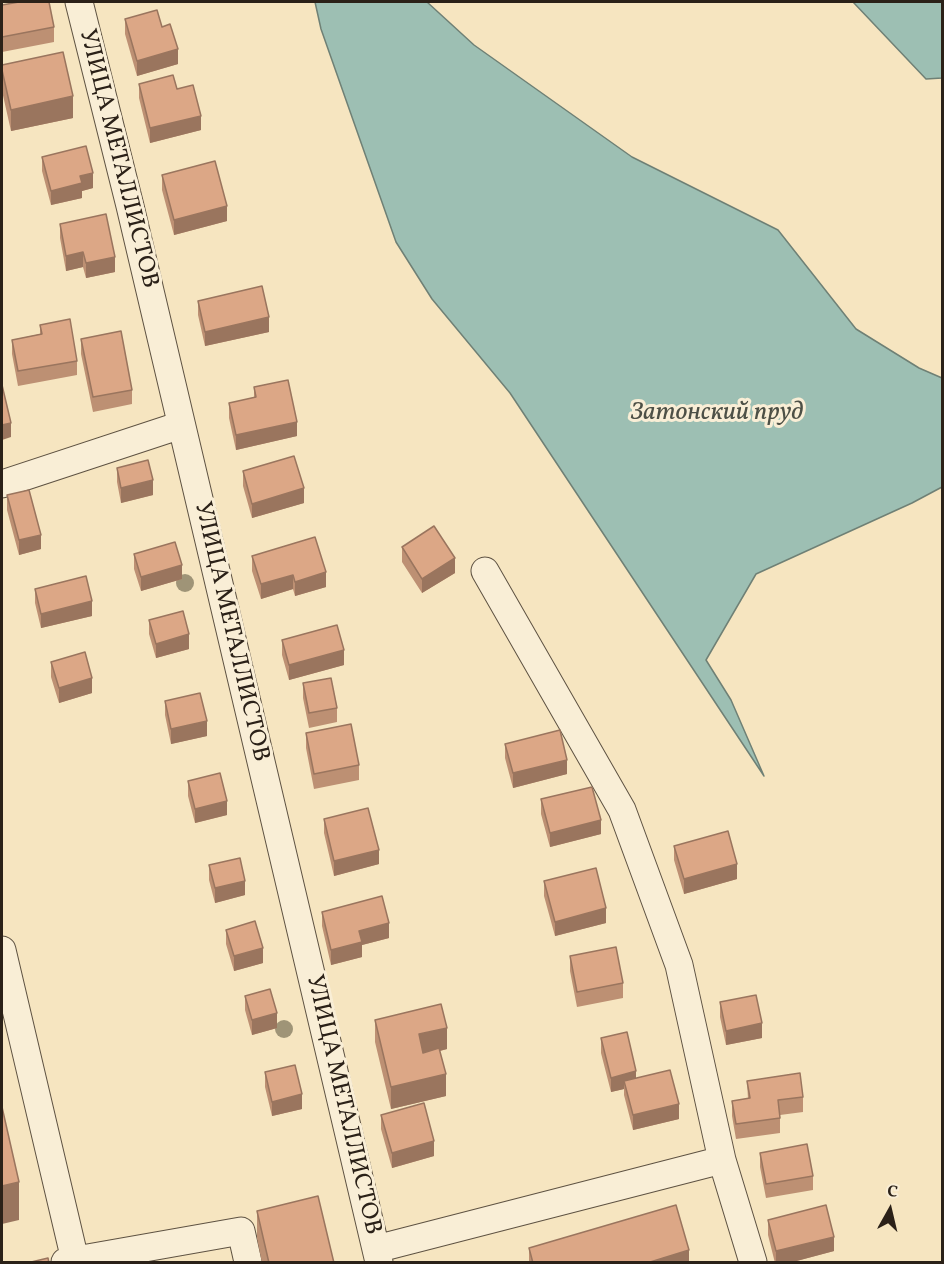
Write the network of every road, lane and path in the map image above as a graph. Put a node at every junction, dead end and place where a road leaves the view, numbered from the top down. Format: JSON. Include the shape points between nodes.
{"nodes":[{"id":1,"x":79,"y":2,"type":"edge"},
{"id":2,"x":181,"y":425,"type":"junction"},
{"id":3,"x":2,"y":484,"type":"edge"},
{"id":4,"x":485,"y":571,"type":"dead end"},
{"id":5,"x":2,"y":950,"type":"edge"},
{"id":6,"x":722,"y":1160,"type":"junction"},
{"id":7,"x":377,"y":1256,"type":"edge"},
{"id":8,"x":70,"y":1261,"type":"edge"},
{"id":9,"x":248,"y":1263,"type":"edge"},
{"id":10,"x":753,"y":1263,"type":"edge"}],
"edges":[{"from":1,"to":2,"type":"street","name":"УЛИЦА МЕТАЛЛИСТОВ"},
{"from":2,"to":3,"type":"street"},
{"from":2,"to":7,"type":"street","name":"УЛИЦА МЕТАЛЛИСТОВ"},
{"from":4,"to":6,"type":"street","via":[[622,810],[679,965]]},
{"from":5,"to":8,"type":"street"},
{"from":6,"to":7,"type":"street"},
{"from":6,"to":10,"type":"street"},
{"from":8,"to":9,"type":"street","via":[[241,1231]]}]}
